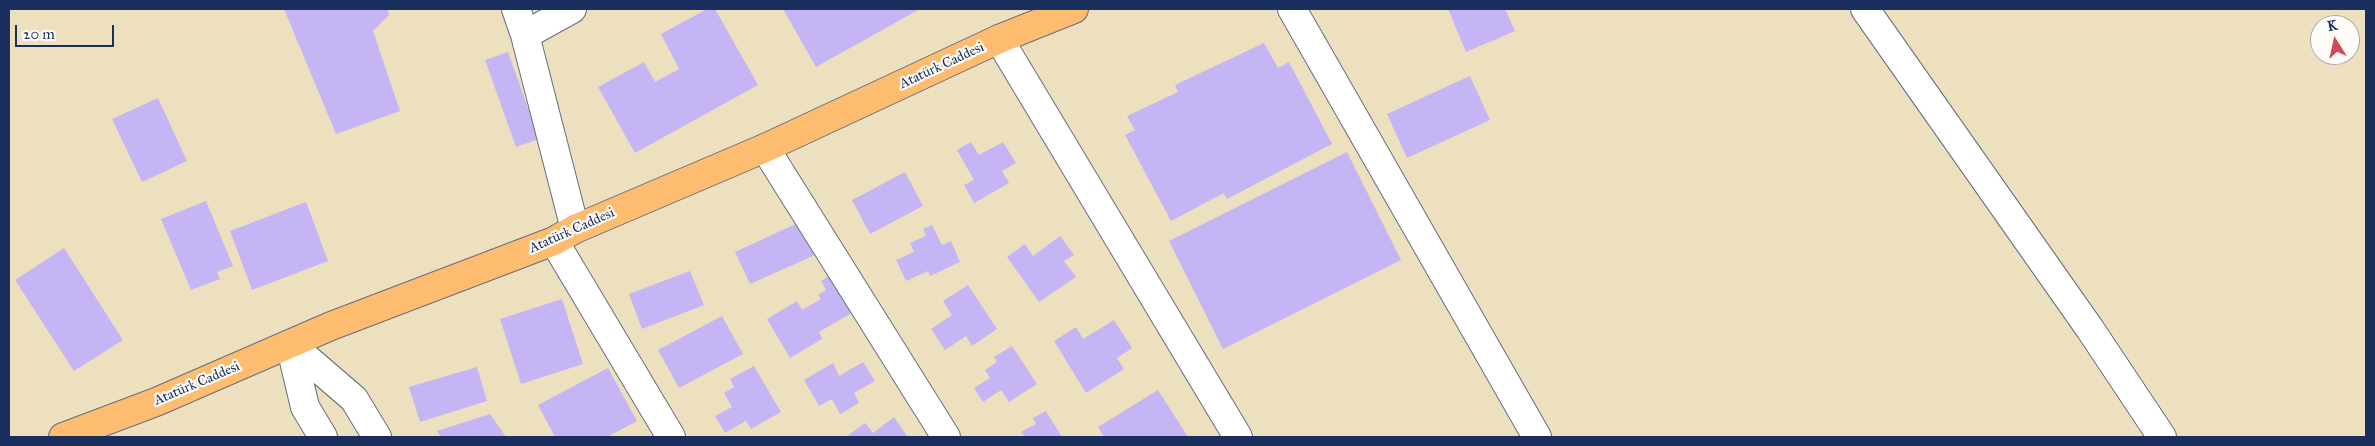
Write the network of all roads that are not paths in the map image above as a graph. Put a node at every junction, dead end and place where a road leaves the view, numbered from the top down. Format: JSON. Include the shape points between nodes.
{"nodes":[{"id":1,"x":516,"y":9,"type":"edge"},
{"id":2,"x":572,"y":9,"type":"edge"},
{"id":3,"x":1074,"y":9,"type":"edge"},
{"id":4,"x":1292,"y":9,"type":"edge"},
{"id":5,"x":1865,"y":9,"type":"edge"},
{"id":6,"x":526,"y":35,"type":"junction"},
{"id":7,"x":999,"y":39,"type":"junction"},
{"id":8,"x":766,"y":148,"type":"junction"},
{"id":9,"x":564,"y":235,"type":"junction"},
{"id":10,"x":290,"y":344,"type":"junction"},
{"id":11,"x":63,"y":437,"type":"edge"},
{"id":12,"x":323,"y":437,"type":"edge"},
{"id":13,"x":377,"y":437,"type":"edge"},
{"id":14,"x":671,"y":437,"type":"edge"},
{"id":15,"x":946,"y":437,"type":"edge"},
{"id":16,"x":1238,"y":437,"type":"edge"},
{"id":17,"x":1537,"y":437,"type":"edge"},
{"id":18,"x":2162,"y":437,"type":"edge"}],
"edges":[{"from":1,"to":6,"type":"street"},
{"from":2,"to":6,"type":"street"},
{"from":3,"to":7,"type":"main road","name":"Atatürk Caddesi"},
{"from":4,"to":17,"type":"street"},
{"from":5,"to":18,"type":"street"},
{"from":6,"to":9,"type":"street"},
{"from":7,"to":8,"type":"main road","name":"Atatürk Caddesi"},
{"from":7,"to":16,"type":"street"},
{"from":8,"to":9,"type":"main road","name":"Atatürk Caddesi"},
{"from":8,"to":15,"type":"street"},
{"from":9,"to":10,"type":"main road","name":"Atatürk Caddesi"},
{"from":9,"to":14,"type":"street"},
{"from":10,"to":11,"type":"main road","name":"Atatürk Caddesi","via":[[156,402]]},
{"from":10,"to":12,"type":"street","via":[[305,408]]},
{"from":10,"to":13,"type":"street","via":[[354,399]]}]}
